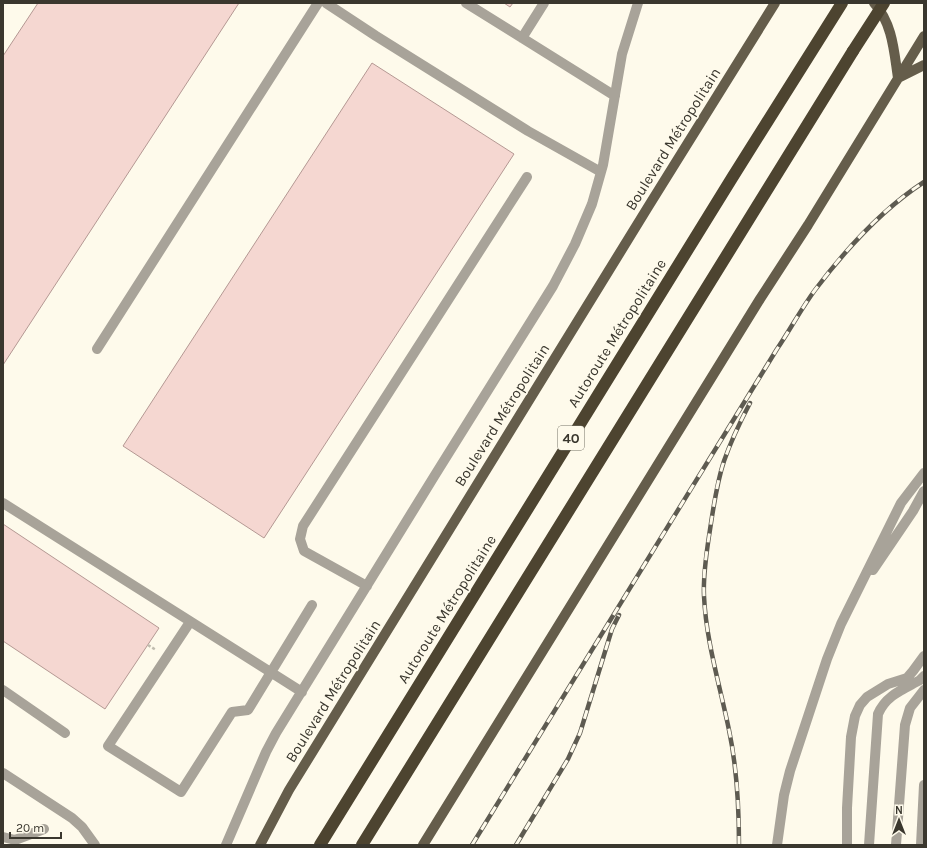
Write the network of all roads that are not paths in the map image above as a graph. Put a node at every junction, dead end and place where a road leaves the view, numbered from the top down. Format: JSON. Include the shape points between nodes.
{"nodes":[{"id":1,"x":318,"y":3,"type":"edge"},
{"id":2,"x":326,"y":3,"type":"edge"},
{"id":3,"x":466,"y":3,"type":"edge"},
{"id":4,"x":544,"y":3,"type":"edge"},
{"id":5,"x":638,"y":3,"type":"edge"},
{"id":6,"x":776,"y":3,"type":"edge"},
{"id":7,"x":842,"y":3,"type":"edge"},
{"id":8,"x":874,"y":3,"type":"edge"},
{"id":9,"x":884,"y":3,"type":"edge"},
{"id":10,"x":924,"y":36,"type":"edge"},
{"id":11,"x":522,"y":38,"type":"junction"},
{"id":12,"x":924,"y":65,"type":"edge"},
{"id":13,"x":898,"y":78,"type":"junction"},
{"id":14,"x":615,"y":96,"type":"junction"},
{"id":15,"x":601,"y":172,"type":"junction"},
{"id":16,"x":527,"y":177,"type":"dead end"},
{"id":17,"x":97,"y":349,"type":"dead end"},
{"id":18,"x":924,"y":473,"type":"edge"},
{"id":19,"x":924,"y":490,"type":"edge"},
{"id":20,"x":3,"y":503,"type":"edge"},
{"id":21,"x":367,"y":586,"type":"junction"},
{"id":22,"x":852,"y":602,"type":"junction"},
{"id":23,"x":312,"y":605,"type":"dead end"},
{"id":24,"x":190,"y":622,"type":"junction"},
{"id":25,"x":924,"y":656,"type":"edge"},
{"id":26,"x":271,"y":672,"type":"junction"},
{"id":27,"x":924,"y":676,"type":"edge"},
{"id":28,"x":3,"y":690,"type":"edge"},
{"id":29,"x":924,"y":690,"type":"edge"},
{"id":30,"x":302,"y":692,"type":"junction"},
{"id":31,"x":65,"y":734,"type":"dead end"},
{"id":32,"x":3,"y":773,"type":"edge"},
{"id":33,"x":924,"y":785,"type":"edge"},
{"id":34,"x":44,"y":829,"type":"dead end"},
{"id":35,"x":3,"y":837,"type":"edge"},
{"id":36,"x":95,"y":845,"type":"edge"},
{"id":37,"x":226,"y":845,"type":"edge"},
{"id":38,"x":260,"y":845,"type":"edge"},
{"id":39,"x":320,"y":845,"type":"edge"},
{"id":40,"x":362,"y":845,"type":"edge"},
{"id":41,"x":423,"y":845,"type":"edge"},
{"id":42,"x":777,"y":845,"type":"edge"},
{"id":43,"x":847,"y":845,"type":"edge"},
{"id":44,"x":869,"y":845,"type":"edge"},
{"id":45,"x":896,"y":845,"type":"edge"},
{"id":46,"x":921,"y":845,"type":"edge"}],
"edges":[{"from":1,"to":17,"type":"street"},
{"from":2,"to":15,"type":"street","via":[[528,131]]},
{"from":3,"to":11,"type":"street"},
{"from":4,"to":11,"type":"street"},
{"from":5,"to":14,"type":"street","name":"Boulevard Métropolitain","via":[[622,54]]},
{"from":6,"to":38,"type":"main road","name":"Boulevard Métropolitain","via":[[293,784]]},
{"from":7,"to":39,"type":"highway","name":"Autoroute Métropolitaine","number":"40"},
{"from":8,"to":13,"type":"main road","via":[[882,11],[890,32]]},
{"from":9,"to":40,"type":"highway","number":"40","bridge":true},
{"from":10,"to":13,"type":"main road"},
{"from":11,"to":14,"type":"street"},
{"from":12,"to":13,"type":"main road"},
{"from":13,"to":41,"type":"main road"},
{"from":14,"to":15,"type":"street","name":"Boulevard Métropolitain"},
{"from":15,"to":21,"type":"street","name":"Boulevard Métropolitain","via":[[584,224],[553,286]]},
{"from":16,"to":21,"type":"street","via":[[303,526],[300,539],[304,551]]},
{"from":18,"to":22,"type":"street","via":[[901,503]]},
{"from":19,"to":22,"type":"street","via":[[914,511]]},
{"from":20,"to":24,"type":"street"},
{"from":21,"to":30,"type":"street","name":"Boulevard Métropolitain"},
{"from":22,"to":42,"type":"street","via":[[827,659],[790,770]]},
{"from":23,"to":26,"type":"street"},
{"from":24,"to":26,"type":"street"},
{"from":24,"to":26,"type":"street","via":[[108,746],[182,792],[232,712],[248,710]]},
{"from":25,"to":43,"type":"street","via":[[907,678],[888,684],[867,697],[855,716],[850,737]]},
{"from":26,"to":30,"type":"street"},
{"from":27,"to":44,"type":"street","via":[[888,698],[878,714]]},
{"from":28,"to":31,"type":"street"},
{"from":29,"to":45,"type":"street","via":[[910,708],[905,725]]},
{"from":30,"to":37,"type":"street","name":"Boulevard Métropolitain","via":[[266,752]]},
{"from":32,"to":36,"type":"street","via":[[72,818]]},
{"from":33,"to":46,"type":"street"},
{"from":34,"to":35,"type":"street","via":[[15,840]]}]}
